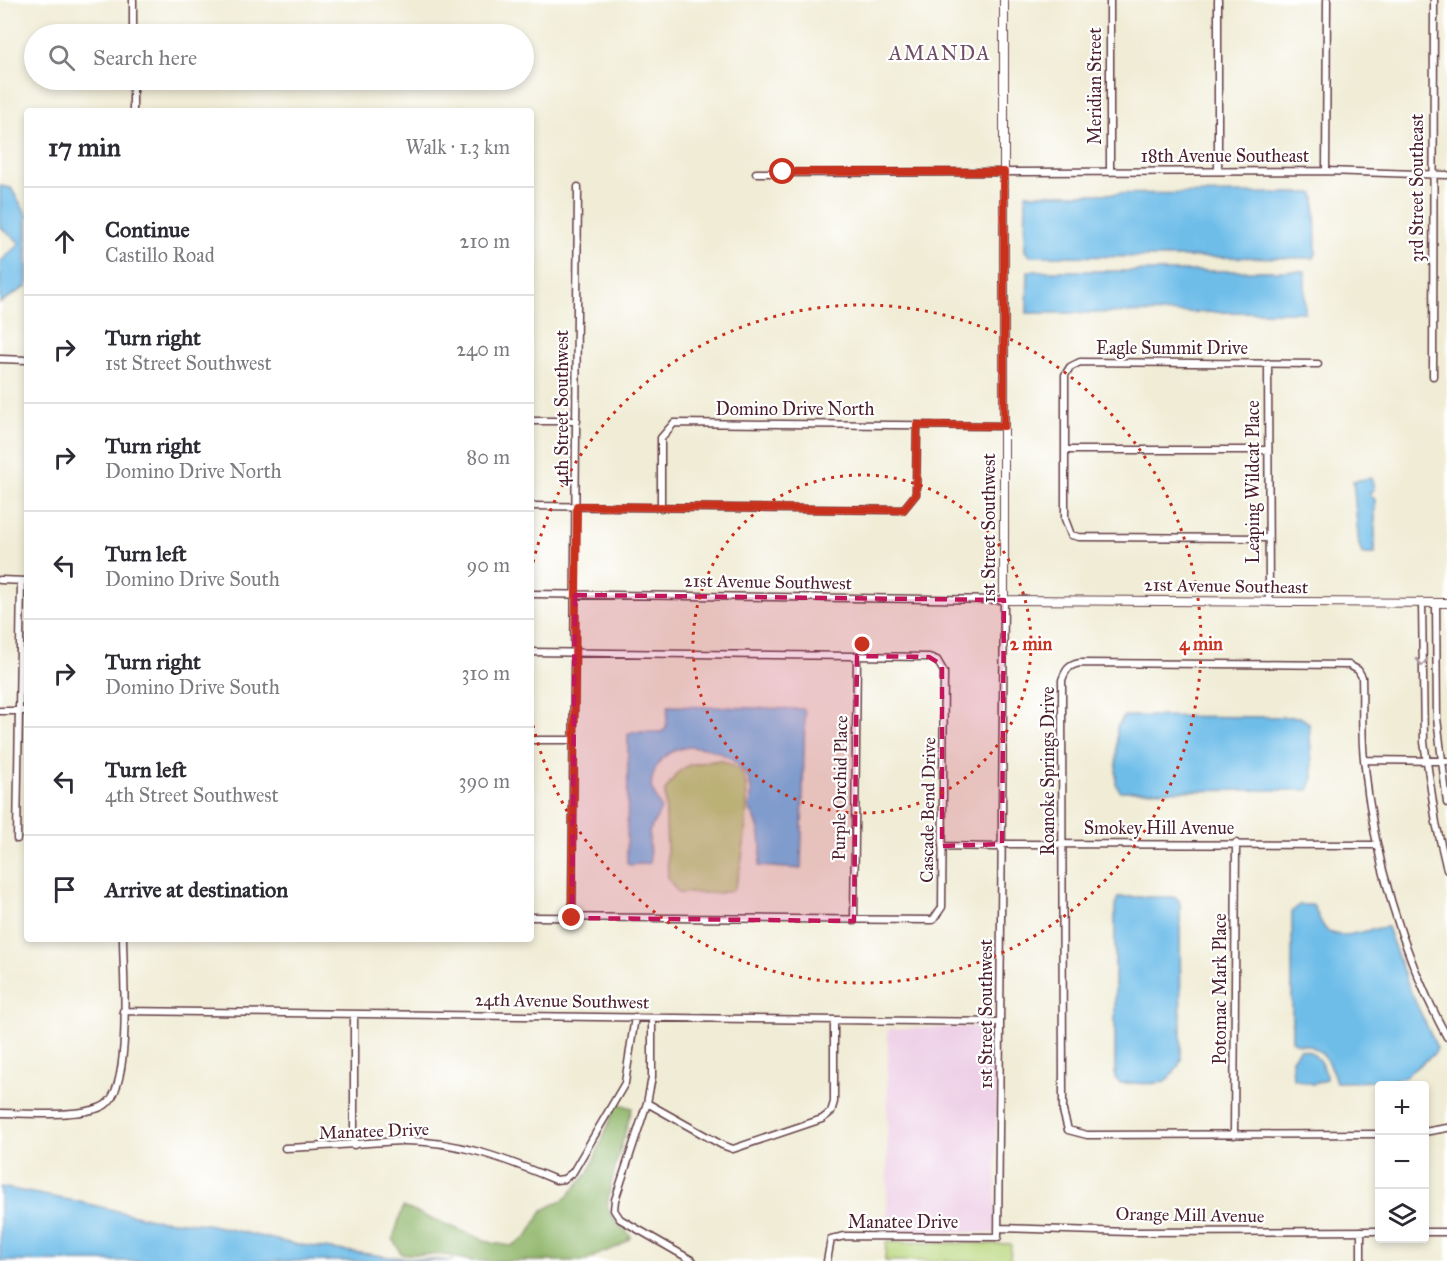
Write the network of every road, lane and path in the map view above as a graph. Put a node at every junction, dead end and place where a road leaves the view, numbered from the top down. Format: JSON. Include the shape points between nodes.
{"nodes":[{"id":1,"x":133,"y":0,"type":"edge"},
{"id":2,"x":1004,"y":0,"type":"edge"},
{"id":3,"x":1110,"y":0,"type":"edge"},
{"id":4,"x":1218,"y":0,"type":"edge"},
{"id":5,"x":1327,"y":0,"type":"edge"},
{"id":6,"x":1434,"y":0,"type":"edge"},
{"id":7,"x":133,"y":24,"type":"edge"},
{"id":8,"x":133,"y":90,"type":"edge"},
{"id":9,"x":133,"y":108,"type":"edge"},
{"id":10,"x":1218,"y":171,"type":"junction"},
{"id":11,"x":1326,"y":171,"type":"junction"},
{"id":12,"x":1004,"y":172,"type":"junction"},
{"id":13,"x":1110,"y":172,"type":"junction"},
{"id":14,"x":756,"y":173,"type":"dead end"},
{"id":15,"x":1432,"y":174,"type":"junction"},
{"id":16,"x":1447,"y":175,"type":"edge"},
{"id":17,"x":578,"y":187,"type":"dead end"},
{"id":18,"x":0,"y":359,"type":"edge"},
{"id":19,"x":24,"y":360,"type":"edge"},
{"id":20,"x":1268,"y":363,"type":"junction"},
{"id":21,"x":1318,"y":364,"type":"dead end"},
{"id":22,"x":1432,"y":376,"type":"dead end"},
{"id":23,"x":534,"y":421,"type":"edge"},
{"id":24,"x":577,"y":421,"type":"junction"},
{"id":25,"x":917,"y":425,"type":"junction"},
{"id":26,"x":1004,"y":426,"type":"junction"},
{"id":27,"x":1065,"y":450,"type":"junction"},
{"id":28,"x":1268,"y":450,"type":"junction"},
{"id":29,"x":534,"y":506,"type":"edge"},
{"id":30,"x":577,"y":506,"type":"junction"},
{"id":31,"x":661,"y":508,"type":"junction"},
{"id":32,"x":1268,"y":538,"type":"junction"},
{"id":33,"x":0,"y":580,"type":"edge"},
{"id":34,"x":24,"y":581,"type":"edge"},
{"id":35,"x":534,"y":594,"type":"edge"},
{"id":36,"x":575,"y":595,"type":"junction"},
{"id":37,"x":1004,"y":600,"type":"junction"},
{"id":38,"x":1269,"y":602,"type":"junction"},
{"id":39,"x":1422,"y":603,"type":"junction"},
{"id":40,"x":1437,"y":603,"type":"junction"},
{"id":41,"x":1447,"y":603,"type":"edge"},
{"id":42,"x":534,"y":652,"type":"edge"},
{"id":43,"x":574,"y":653,"type":"junction"},
{"id":44,"x":857,"y":656,"type":"junction"},
{"id":45,"x":0,"y":711,"type":"edge"},
{"id":46,"x":19,"y":711,"type":"junction"},
{"id":47,"x":24,"y":711,"type":"edge"},
{"id":48,"x":534,"y":740,"type":"edge"},
{"id":49,"x":573,"y":740,"type":"junction"},
{"id":50,"x":1364,"y":760,"type":"junction"},
{"id":51,"x":1426,"y":761,"type":"junction"},
{"id":52,"x":1444,"y":761,"type":"edge"},
{"id":53,"x":1447,"y":803,"type":"edge"},
{"id":54,"x":17,"y":839,"type":"dead end"},
{"id":55,"x":1236,"y":843,"type":"junction"},
{"id":56,"x":1002,"y":844,"type":"junction"},
{"id":57,"x":1063,"y":844,"type":"junction"},
{"id":58,"x":1377,"y":845,"type":"junction"},
{"id":59,"x":942,"y":846,"type":"junction"},
{"id":60,"x":1447,"y":870,"type":"edge"},
{"id":61,"x":534,"y":917,"type":"edge"},
{"id":62,"x":572,"y":918,"type":"junction"},
{"id":63,"x":854,"y":921,"type":"junction"},
{"id":64,"x":123,"y":942,"type":"edge"},
{"id":65,"x":123,"y":1011,"type":"junction"},
{"id":66,"x":354,"y":1014,"type":"junction"},
{"id":67,"x":635,"y":1017,"type":"junction"},
{"id":68,"x":652,"y":1018,"type":"junction"},
{"id":69,"x":834,"y":1020,"type":"junction"},
{"id":70,"x":1000,"y":1022,"type":"junction"},
{"id":71,"x":1447,"y":1037,"type":"edge"},
{"id":72,"x":647,"y":1103,"type":"junction"},
{"id":73,"x":0,"y":1113,"type":"edge"},
{"id":74,"x":1447,"y":1128,"type":"edge"},
{"id":75,"x":1429,"y":1131,"type":"edge"},
{"id":76,"x":1375,"y":1134,"type":"edge"},
{"id":77,"x":1234,"y":1135,"type":"junction"},
{"id":78,"x":354,"y":1145,"type":"junction"},
{"id":79,"x":285,"y":1148,"type":"dead end"},
{"id":80,"x":1000,"y":1228,"type":"junction"},
{"id":81,"x":1361,"y":1231,"type":"junction"},
{"id":82,"x":1375,"y":1231,"type":"edge"},
{"id":83,"x":1429,"y":1232,"type":"edge"},
{"id":84,"x":1447,"y":1232,"type":"edge"},
{"id":85,"x":998,"y":1237,"type":"joint"},
{"id":86,"x":693,"y":1261,"type":"edge"},
{"id":87,"x":827,"y":1261,"type":"edge"},
{"id":88,"x":1361,"y":1261,"type":"edge"}],
"edges":[{"from":1,"to":7,"type":"street"},
{"from":2,"to":12,"type":"street","name":"1st Street Southwest"},
{"from":3,"to":13,"type":"street","name":"Meridian Street"},
{"from":4,"to":10,"type":"street"},
{"from":5,"to":11,"type":"street"},
{"from":6,"to":15,"type":"street","name":"3rd Street Southeast"},
{"from":8,"to":9,"type":"street"},
{"from":10,"to":11,"type":"street","name":"18th Avenue Southeast"},
{"from":10,"to":13,"type":"street","name":"18th Avenue Southeast"},
{"from":11,"to":15,"type":"street","name":"18th Avenue Southeast"},
{"from":12,"to":13,"type":"street","name":"18th Avenue Southeast"},
{"from":12,"to":14,"type":"street","name":"18th Avenue Southeast"},
{"from":12,"to":26,"type":"street","name":"1st Street Southwest"},
{"from":15,"to":16,"type":"street","name":"18th Avenue Southeast"},
{"from":15,"to":22,"type":"street","name":"3rd Street Southeast"},
{"from":17,"to":24,"type":"street","name":"4th Street Southwest"},
{"from":18,"to":19,"type":"street"},
{"from":20,"to":21,"type":"street","name":"Eagle Summit Drive"},
{"from":20,"to":27,"type":"street","name":"Eagle Summit Drive","via":[[1080,362],[1065,375]]},
{"from":20,"to":28,"type":"street","name":"Leaping Wildcat Place"},
{"from":23,"to":24,"type":"street"},
{"from":24,"to":30,"type":"street","name":"4th Street Southwest"},
{"from":25,"to":26,"type":"street","name":"Domino Drive North"},
{"from":25,"to":31,"type":"street","via":[[916,494],[903,510]]},
{"from":25,"to":31,"type":"street","name":"Domino Drive North","via":[[674,423],[662,438]]},
{"from":26,"to":37,"type":"street","name":"1st Street Southwest"},
{"from":27,"to":28,"type":"street"},
{"from":27,"to":32,"type":"street","name":"Eagle Summit Drive","via":[[1065,519],[1071,535]]},
{"from":28,"to":32,"type":"street","name":"Leaping Wildcat Place"},
{"from":29,"to":30,"type":"street"},
{"from":30,"to":31,"type":"street"},
{"from":30,"to":36,"type":"street","name":"4th Street Southwest"},
{"from":32,"to":38,"type":"street","name":"Leaping Wildcat Place"},
{"from":33,"to":34,"type":"street"},
{"from":34,"to":46,"type":"street"},
{"from":35,"to":36,"type":"street","name":"21st Avenue Southwest"},
{"from":36,"to":37,"type":"street","name":"21st Avenue Southwest"},
{"from":36,"to":43,"type":"street","name":"4th Street Southwest"},
{"from":37,"to":38,"type":"street","name":"21st Avenue Southeast"},
{"from":37,"to":56,"type":"street","name":"1st Street Southwest"},
{"from":38,"to":39,"type":"street","name":"21st Avenue Southeast"},
{"from":39,"to":40,"type":"street","name":"21st Avenue Southeast"},
{"from":39,"to":51,"type":"street","one_way":true},
{"from":40,"to":41,"type":"street","name":"21st Avenue Southeast"},
{"from":40,"to":52,"type":"street"},
{"from":42,"to":43,"type":"street","name":"Cascade Bend Drive"},
{"from":43,"to":44,"type":"street","name":"Cascade Bend Drive"},
{"from":43,"to":49,"type":"street","name":"4th Street Southwest"},
{"from":44,"to":59,"type":"street","name":"Cascade Bend Drive","via":[[929,657],[942,665]]},
{"from":44,"to":63,"type":"street","name":"Purple Orchid Place"},
{"from":45,"to":46,"type":"street"},
{"from":46,"to":47,"type":"street"},
{"from":46,"to":54,"type":"street"},
{"from":48,"to":49,"type":"street"},
{"from":49,"to":62,"type":"street","name":"4th Street Southwest"},
{"from":50,"to":51,"type":"street"},
{"from":50,"to":57,"type":"street","name":"Roanoke Springs Drive","via":[[1362,677],[1349,665],[1071,665],[1062,680]]},
{"from":50,"to":58,"type":"street","name":"Roanoke Springs Drive"},
{"from":51,"to":52,"type":"street"},
{"from":51,"to":60,"type":"street"},
{"from":52,"to":53,"type":"street"},
{"from":55,"to":57,"type":"street","name":"Smokey Hill Avenue"},
{"from":55,"to":58,"type":"street","name":"Smokey Hill Avenue"},
{"from":55,"to":77,"type":"street","name":"Potomac Mark Place"},
{"from":56,"to":57,"type":"street","name":"Smokey Hill Avenue"},
{"from":56,"to":59,"type":"street","name":"Smokey Hill Avenue"},
{"from":56,"to":70,"type":"street","name":"1st Street Southwest"},
{"from":57,"to":77,"type":"street","name":"Roanoke Springs Drive","via":[[1063,1111],[1068,1130],[1087,1135]]},
{"from":58,"to":71,"type":"street","name":"Roanoke Springs Drive","via":[[1399,927]]},
{"from":59,"to":63,"type":"street","name":"Cascade Bend Drive","via":[[942,907],[933,920]]},
{"from":61,"to":62,"type":"street","name":"Cascade Bend Drive"},
{"from":62,"to":63,"type":"street","name":"Cascade Bend Drive"},
{"from":64,"to":65,"type":"street"},
{"from":65,"to":66,"type":"street","name":"24th Avenue Southwest"},
{"from":65,"to":73,"type":"street","via":[[123,1062],[114,1093],[105,1105],[85,1111]]},
{"from":66,"to":67,"type":"street","name":"24th Avenue Southwest"},
{"from":66,"to":78,"type":"street"},
{"from":67,"to":68,"type":"street","name":"24th Avenue Southwest"},
{"from":67,"to":78,"type":"street","name":"Manatee Drive","via":[[625,1083],[573,1172],[564,1179],[556,1180],[504,1158],[438,1144],[402,1141]]},
{"from":68,"to":69,"type":"street","name":"24th Avenue Southwest"},
{"from":68,"to":72,"type":"street","via":[[652,1077]]},
{"from":69,"to":70,"type":"street","name":"24th Avenue Southwest"},
{"from":69,"to":72,"type":"street","via":[[834,1102],[831,1112],[822,1119],[733,1149]]},
{"from":70,"to":80,"type":"street","name":"1st Street Southwest"},
{"from":72,"to":86,"type":"street","via":[[614,1210],[620,1219]]},
{"from":74,"to":75,"type":"street"},
{"from":76,"to":77,"type":"street","name":"Roanoke Springs Drive"},
{"from":78,"to":79,"type":"street","name":"Manatee Drive"},
{"from":80,"to":81,"type":"street","name":"Orange Mill Avenue"},
{"from":80,"to":85,"type":"street","name":"1st Street Southwest"},
{"from":81,"to":82,"type":"street","name":"Orange Mill Avenue"},
{"from":81,"to":88,"type":"street"},
{"from":83,"to":84,"type":"street"},
{"from":85,"to":87,"type":"street","name":"Manatee Drive","via":[[844,1236],[831,1239]]}]}
